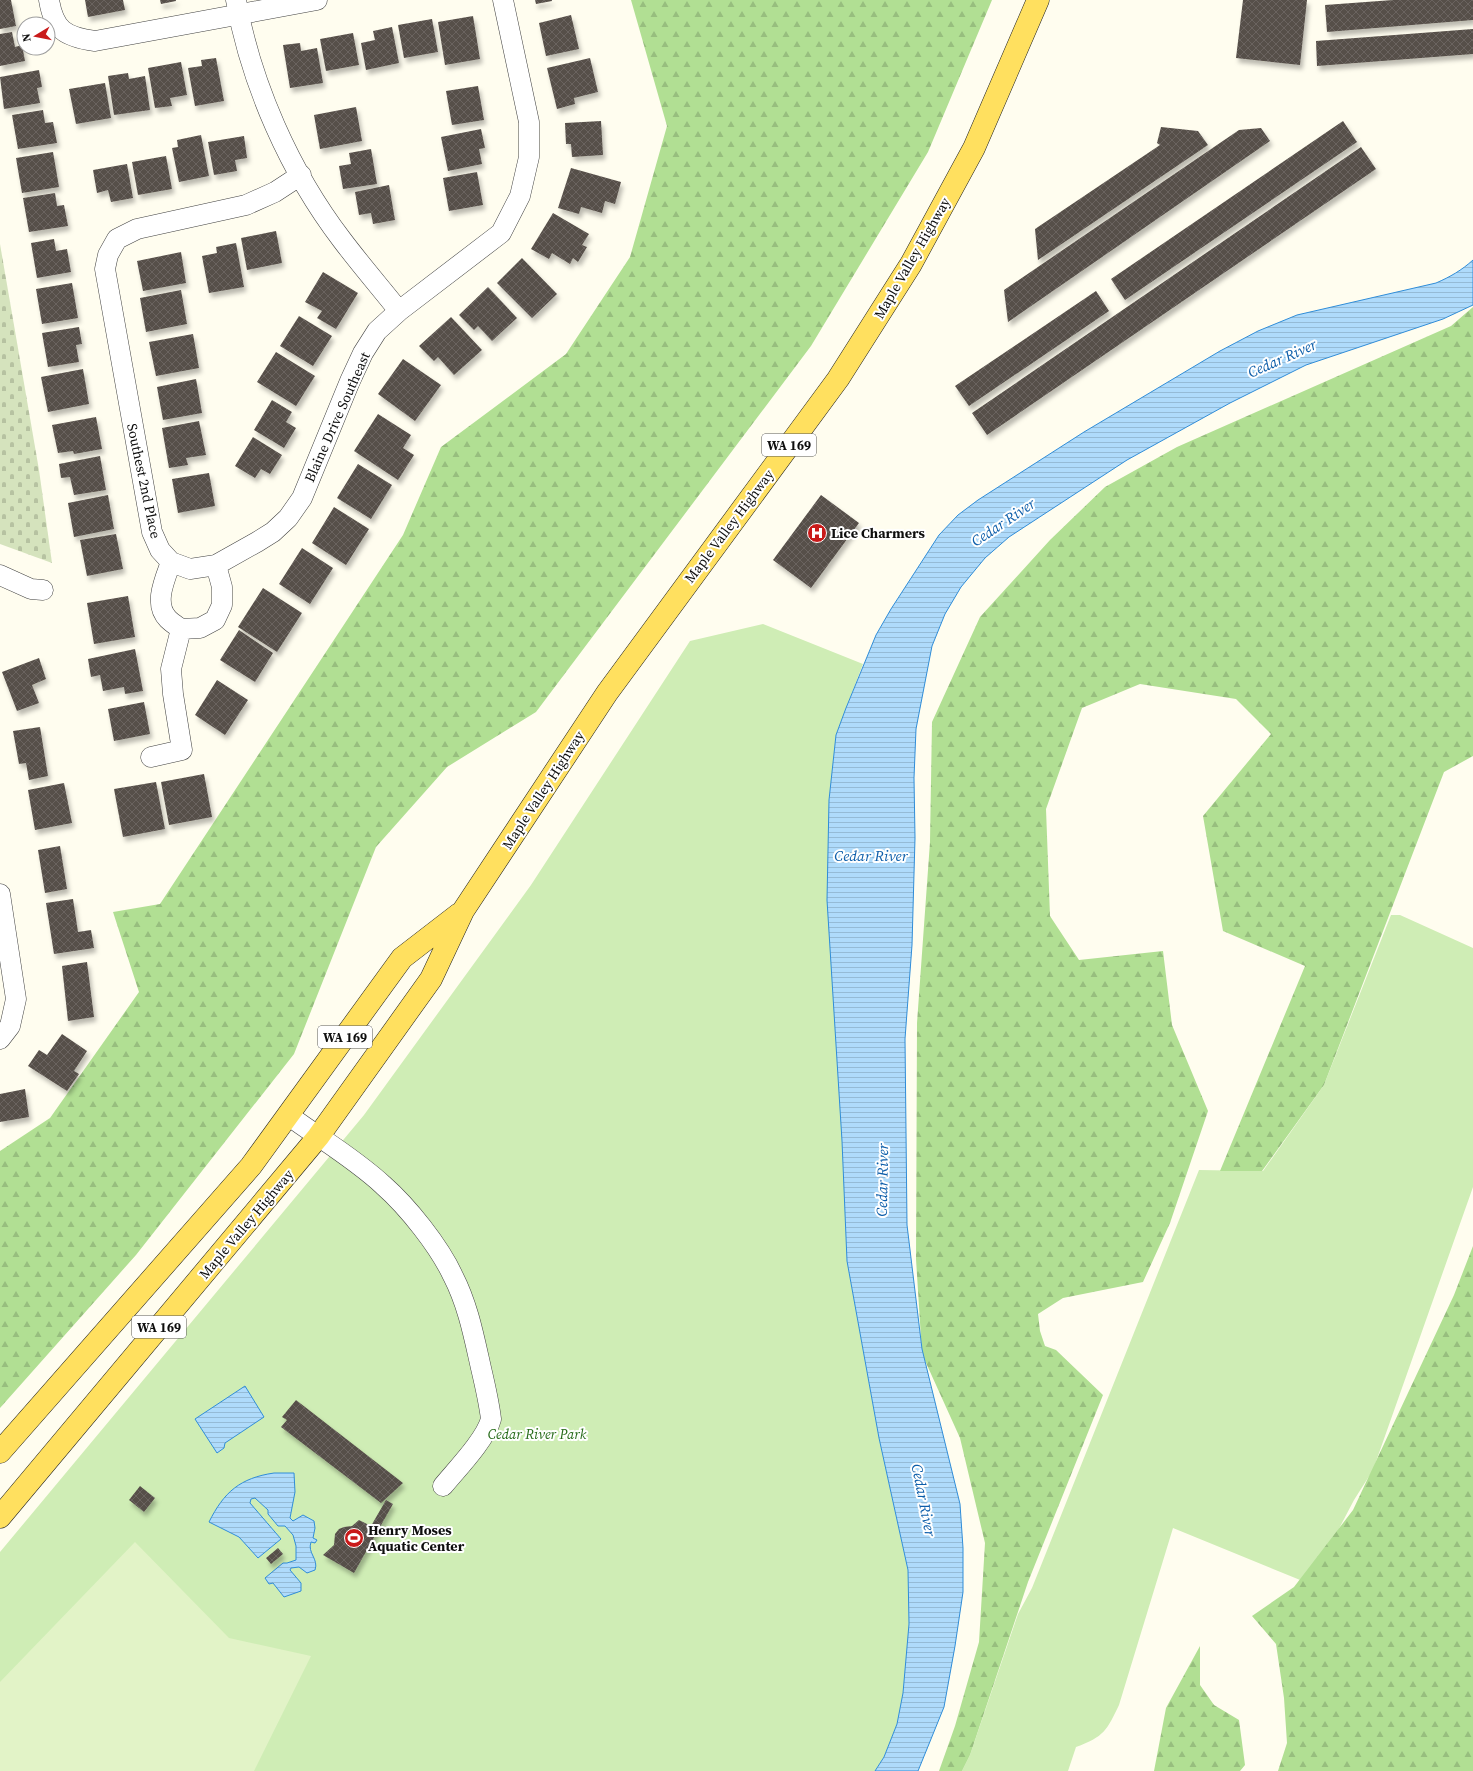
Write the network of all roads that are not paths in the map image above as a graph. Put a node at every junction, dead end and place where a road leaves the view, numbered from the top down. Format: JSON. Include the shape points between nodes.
{"nodes":[{"id":1,"x":49,"y":0,"type":"edge"},
{"id":2,"x":317,"y":0,"type":"edge"},
{"id":3,"x":503,"y":0,"type":"edge"},
{"id":4,"x":1038,"y":0,"type":"edge"},
{"id":5,"x":237,"y":7,"type":"edge"},
{"id":6,"x":301,"y":175,"type":"junction"},
{"id":7,"x":399,"y":310,"type":"junction"},
{"id":8,"x":171,"y":562,"type":"junction"},
{"id":9,"x":216,"y":565,"type":"junction"},
{"id":10,"x":0,"y":575,"type":"edge"},
{"id":11,"x":43,"y":590,"type":"dead end"},
{"id":12,"x":181,"y":629,"type":"junction"},
{"id":13,"x":151,"y":757,"type":"dead end"},
{"id":14,"x":0,"y":894,"type":"edge"},
{"id":15,"x":463,"y":910,"type":"junction"},
{"id":16,"x":0,"y":1039,"type":"edge"},
{"id":17,"x":288,"y":1115,"type":"junction"},
{"id":18,"x":318,"y":1137,"type":"junction"},
{"id":19,"x":0,"y":1452,"type":"edge"},
{"id":20,"x":443,"y":1486,"type":"dead end"},
{"id":21,"x":0,"y":1517,"type":"edge"}],
"edges":[{"from":1,"to":5,"type":"street","via":[[51,14],[60,30],[95,41]]},
{"from":2,"to":5,"type":"street"},
{"from":3,"to":7,"type":"street","name":"Blaine Drive Southeast","via":[[529,122],[529,157],[520,196],[501,233]]},
{"from":4,"to":15,"type":"main road","name":"Maple Valley Highway","number":"WA 169","via":[[974,148],[911,264],[879,316],[838,379],[607,693]]},
{"from":5,"to":6,"type":"street","via":[[265,102],[284,147]]},
{"from":6,"to":7,"type":"street","via":[[341,239]]},
{"from":6,"to":8,"type":"street","name":"Southest 2nd Place","via":[[246,205],[137,229],[117,239],[108,255],[105,269],[152,532],[160,550]]},
{"from":7,"to":9,"type":"street","name":"Blaine Drive Southeast","via":[[377,331],[364,353],[302,498],[288,518],[273,532]]},
{"from":8,"to":9,"type":"street","name":"Blaine Drive Southeast","via":[[190,568]]},
{"from":8,"to":12,"type":"street","via":[[160,604],[167,619]]},
{"from":9,"to":12,"type":"street","via":[[222,587],[222,605],[215,620],[200,628]]},
{"from":10,"to":11,"type":"street","via":[[31,589]]},
{"from":12,"to":13,"type":"street","via":[[171,670],[182,750]]},
{"from":14,"to":16,"type":"street","via":[[16,999],[10,1026]]},
{"from":15,"to":17,"type":"main road","name":"Maple Valley Highway","number":"WA 169","via":[[402,958]]},
{"from":15,"to":18,"type":"main road","name":"Maple Valley Highway","number":"WA 169","via":[[431,979]]},
{"from":17,"to":18,"type":"street"},
{"from":17,"to":19,"type":"main road","name":"Maple Valley Highway","number":"WA 169","via":[[251,1166]]},
{"from":18,"to":20,"type":"street","via":[[342,1152],[383,1185],[407,1210],[439,1252],[453,1276],[466,1309],[491,1419],[488,1428]]},
{"from":18,"to":21,"type":"main road","name":"Maple Valley Highway","number":"WA 169"}]}
